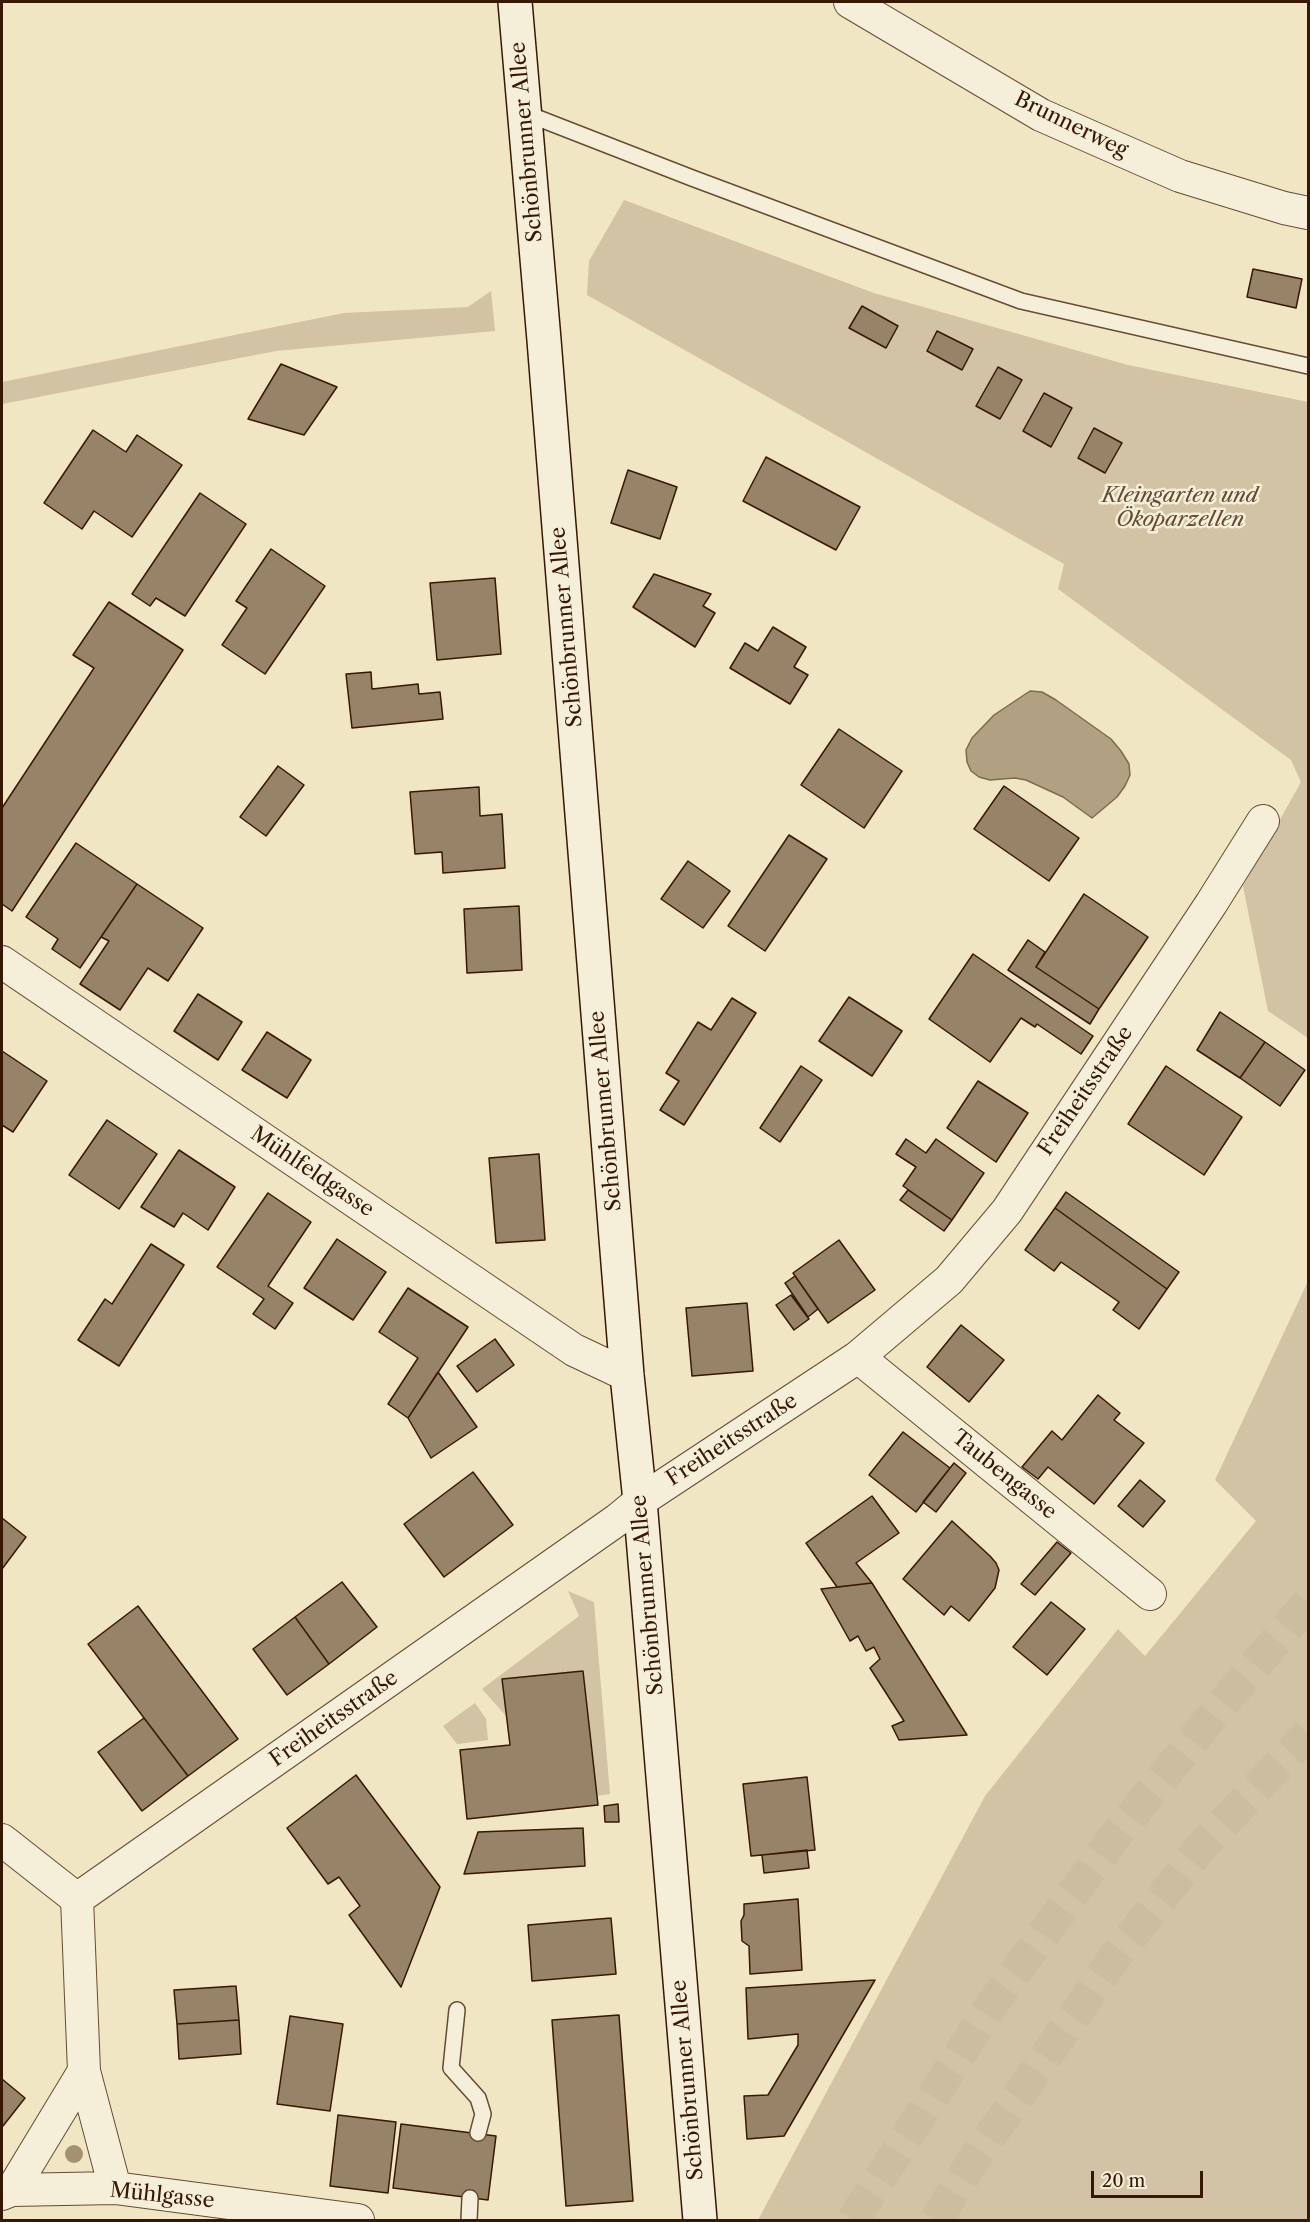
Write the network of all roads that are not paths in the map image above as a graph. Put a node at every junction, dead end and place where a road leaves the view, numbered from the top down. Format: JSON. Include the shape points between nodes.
{"nodes":[{"id":1,"x":515,"y":2,"type":"edge"},
{"id":2,"x":850,"y":2,"type":"edge"},
{"id":3,"x":525,"y":113,"type":"junction"},
{"id":4,"x":1308,"y":213,"type":"edge"},
{"id":5,"x":1308,"y":366,"type":"edge"},
{"id":6,"x":1263,"y":820,"type":"dead end"},
{"id":7,"x":2,"y":963,"type":"edge"},
{"id":8,"x":858,"y":1357,"type":"junction"},
{"id":9,"x":627,"y":1375,"type":"junction"},
{"id":10,"x":640,"y":1501,"type":"junction"},
{"id":11,"x":1150,"y":1594,"type":"dead end"},
{"id":12,"x":2,"y":1840,"type":"edge"},
{"id":13,"x":77,"y":1899,"type":"junction"},
{"id":14,"x":457,"y":2010,"type":"dead end"},
{"id":15,"x":84,"y":2071,"type":"junction"},
{"id":16,"x":478,"y":2133,"type":"dead end"},
{"id":17,"x":115,"y":2188,"type":"junction"},
{"id":18,"x":7,"y":2192,"type":"edge"},
{"id":19,"x":470,"y":2198,"type":"dead end"},
{"id":20,"x":358,"y":2220,"type":"edge"},
{"id":21,"x":469,"y":2220,"type":"edge"},
{"id":22,"x":700,"y":2220,"type":"edge"}],
"edges":[{"from":1,"to":3,"type":"main road","name":"Schönbrunner Allee"},
{"from":2,"to":4,"type":"street","name":"Brunnerweg","via":[[1041,115],[1180,176]]},
{"from":3,"to":5,"type":"lane","via":[[1021,301]]},
{"from":3,"to":9,"type":"main road","name":"Schönbrunner Allee"},
{"from":6,"to":8,"type":"street","name":"Freiheitsstraße","via":[[1007,1211],[950,1280]]},
{"from":7,"to":9,"type":"street","name":"Mühlfeldgasse","via":[[574,1350]]},
{"from":8,"to":10,"type":"street","name":"Freiheitsstraße"},
{"from":8,"to":11,"type":"street","name":"Taubengasse"},
{"from":9,"to":10,"type":"main road","name":"Schönbrunner Allee"},
{"from":10,"to":13,"type":"street","name":"Freiheitsstraße"},
{"from":10,"to":22,"type":"main road","name":"Schönbrunner Allee"},
{"from":12,"to":13,"type":"street"},
{"from":13,"to":15,"type":"street"},
{"from":14,"to":16,"type":"lane","via":[[451,2068],[478,2098],[483,2114]]},
{"from":15,"to":17,"type":"street"},
{"from":15,"to":18,"type":"street"},
{"from":17,"to":18,"type":"street","name":"Mühlgasse"},
{"from":17,"to":20,"type":"street","name":"Mühlgasse"},
{"from":19,"to":21,"type":"lane"}]}
